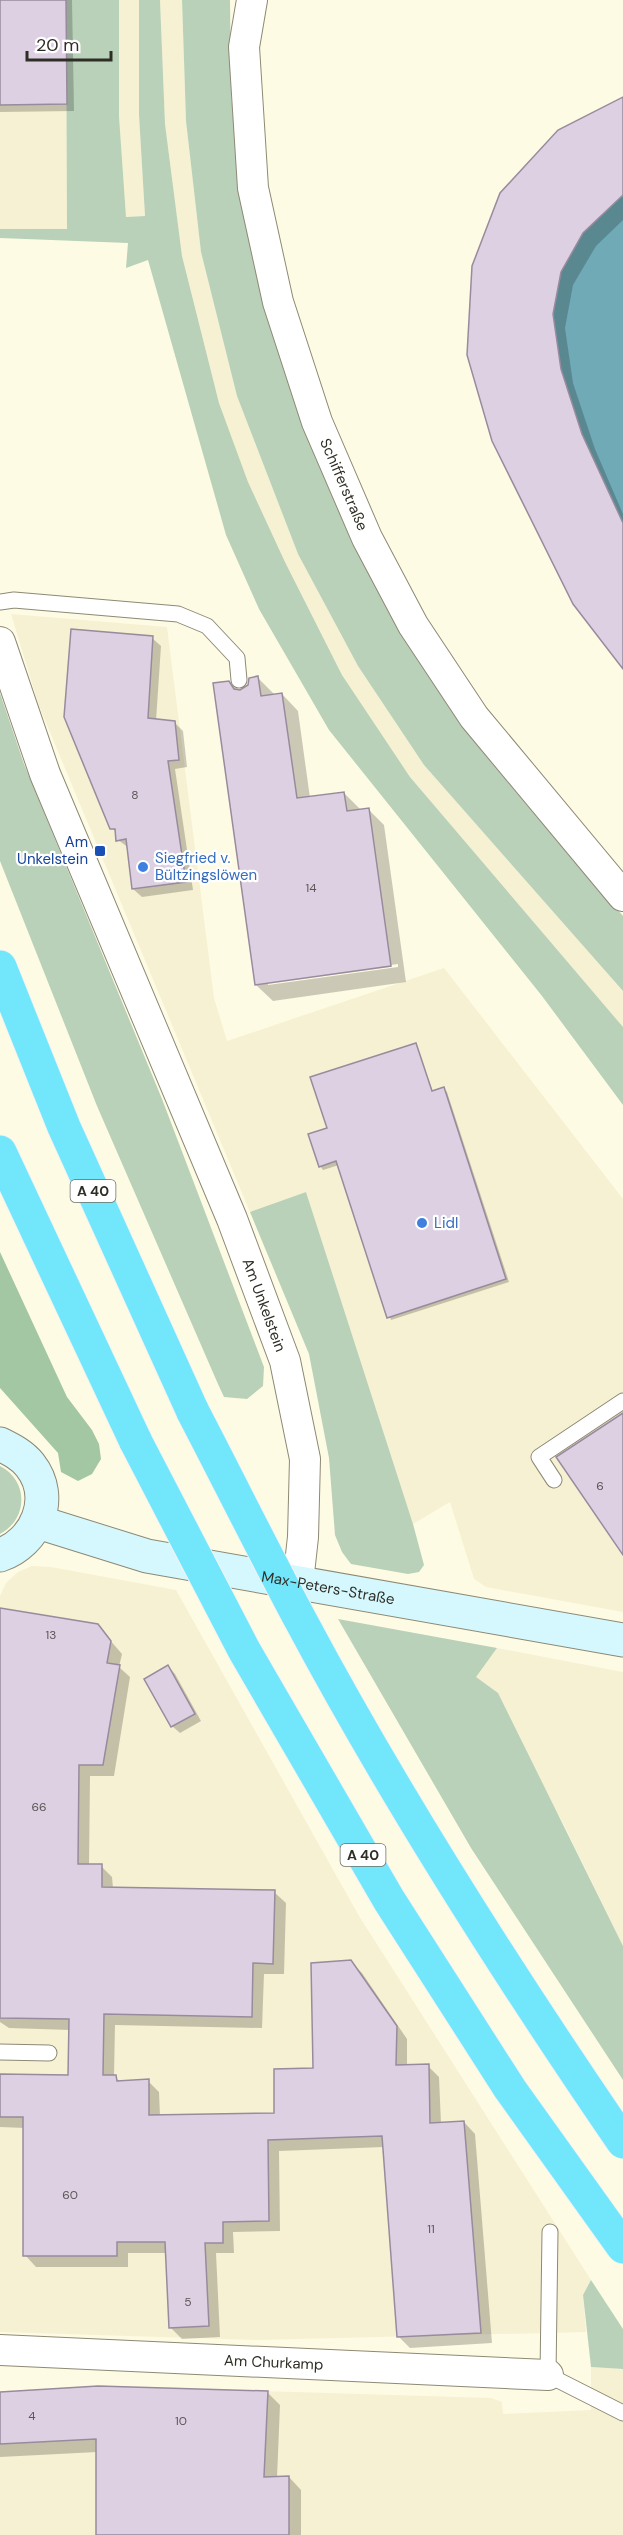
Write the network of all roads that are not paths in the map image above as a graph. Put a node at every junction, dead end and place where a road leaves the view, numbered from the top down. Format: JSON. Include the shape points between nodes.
{"nodes":[{"id":1,"x":252,"y":0,"type":"edge"},
{"id":2,"x":0,"y":602,"type":"edge"},
{"id":3,"x":0,"y":642,"type":"edge"},
{"id":4,"x":239,"y":680,"type":"dead end"},
{"id":5,"x":623,"y":896,"type":"edge"},
{"id":6,"x":0,"y":967,"type":"edge"},
{"id":7,"x":0,"y":1152,"type":"edge"},
{"id":8,"x":623,"y":1401,"type":"edge"},
{"id":9,"x":0,"y":1444,"type":"edge"},
{"id":10,"x":554,"y":1480,"type":"dead end"},
{"id":11,"x":38,"y":1522,"type":"junction"},
{"id":12,"x":0,"y":1555,"type":"edge"},
{"id":13,"x":298,"y":1582,"type":"junction"},
{"id":14,"x":623,"y":1640,"type":"edge"},
{"id":15,"x":0,"y":2052,"type":"edge"},
{"id":16,"x":49,"y":2053,"type":"dead end"},
{"id":17,"x":623,"y":2142,"type":"edge"},
{"id":18,"x":550,"y":2232,"type":"dead end"},
{"id":19,"x":623,"y":2247,"type":"edge"},
{"id":20,"x":0,"y":2350,"type":"edge"},
{"id":21,"x":548,"y":2375,"type":"junction"},
{"id":22,"x":623,"y":2413,"type":"edge"}],
"edges":[{"from":1,"to":5,"type":"street","name":"Schifferstraße","via":[[244,47],[253,188],[278,302],[317,422],[367,538],[413,625],[474,717]]},
{"from":2,"to":4,"type":"lane","via":[[178,614],[207,626],[237,658]]},
{"from":3,"to":13,"type":"street","name":"Am Unkelstein","via":[[45,774],[223,1198],[285,1361],[304,1459]]},
{"from":6,"to":17,"type":"highway","number":"A 40","bridge":true,"via":[[64,1127],[193,1412],[302,1623],[441,1864]]},
{"from":7,"to":19,"type":"highway","number":"A 40","bridge":true,"via":[[136,1442],[244,1650],[389,1900],[510,2090]]},
{"from":8,"to":10,"type":"lane","via":[[539,1457]]},
{"from":9,"to":11,"type":"street","via":[[18,1453],[31,1467],[42,1503]]},
{"from":11,"to":12,"type":"street","via":[[21,1545]]},
{"from":11,"to":13,"type":"street","name":"Max-Peters-Straße","via":[[147,1556]]},
{"from":13,"to":14,"type":"street","name":"Max-Peters-Straße"},
{"from":15,"to":16,"type":"lane"},
{"from":18,"to":21,"type":"lane"},
{"from":20,"to":21,"type":"street","name":"Am Churkamp"},
{"from":21,"to":22,"type":"lane"}]}
